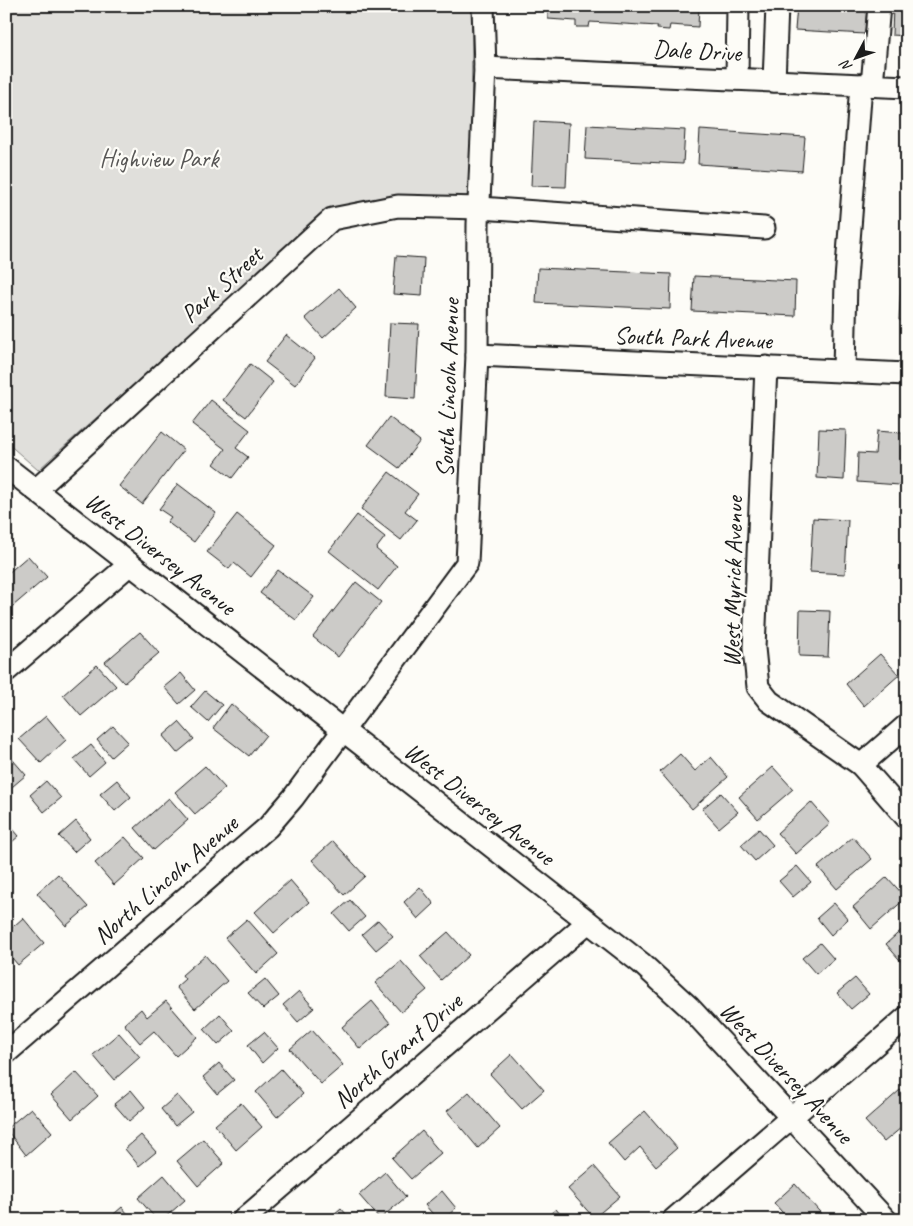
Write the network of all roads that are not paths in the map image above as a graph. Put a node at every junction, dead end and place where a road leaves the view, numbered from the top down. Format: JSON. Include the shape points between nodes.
{"nodes":[{"id":1,"x":483,"y":6,"type":"edge"},
{"id":2,"x":738,"y":6,"type":"edge"},
{"id":3,"x":778,"y":6,"type":"edge"},
{"id":4,"x":879,"y":6,"type":"edge"},
{"id":5,"x":485,"y":68,"type":"junction"},
{"id":6,"x":737,"y":79,"type":"junction"},
{"id":7,"x":774,"y":81,"type":"junction"},
{"id":8,"x":866,"y":85,"type":"junction"},
{"id":9,"x":907,"y":87,"type":"edge"},
{"id":10,"x":480,"y":208,"type":"junction"},
{"id":11,"x":764,"y":228,"type":"dead end"},
{"id":12,"x":477,"y":355,"type":"junction"},
{"id":13,"x":766,"y":368,"type":"junction"},
{"id":14,"x":844,"y":371,"type":"junction"},
{"id":15,"x":907,"y":374,"type":"edge"},
{"id":16,"x":6,"y":467,"type":"edge"},
{"id":17,"x":36,"y":490,"type":"junction"},
{"id":18,"x":130,"y":564,"type":"junction"},
{"id":19,"x":6,"y":671,"type":"edge"},
{"id":20,"x":907,"y":725,"type":"edge"},
{"id":21,"x":343,"y":730,"type":"junction"},
{"id":22,"x":861,"y":765,"type":"junction"},
{"id":23,"x":907,"y":818,"type":"edge"},
{"id":24,"x":588,"y":922,"type":"junction"},
{"id":25,"x":907,"y":1017,"type":"edge"},
{"id":26,"x":6,"y":1053,"type":"edge"},
{"id":27,"x":792,"y":1116,"type":"junction"},
{"id":28,"x":243,"y":1220,"type":"edge"},
{"id":29,"x":673,"y":1220,"type":"edge"},
{"id":30,"x":886,"y":1220,"type":"edge"}],
"edges":[{"from":1,"to":5,"type":"street","name":"South Lincoln Avenue"},
{"from":2,"to":6,"type":"street"},
{"from":3,"to":7,"type":"street"},
{"from":4,"to":8,"type":"street"},
{"from":5,"to":6,"type":"street","name":"Dale Drive"},
{"from":5,"to":10,"type":"street","name":"South Lincoln Avenue"},
{"from":6,"to":7,"type":"street","name":"Dale Drive"},
{"from":7,"to":8,"type":"street","name":"Dale Drive"},
{"from":8,"to":9,"type":"street","name":"Dale Drive"},
{"from":8,"to":14,"type":"street","via":[[846,280]]},
{"from":10,"to":11,"type":"street","name":"Park Street"},
{"from":10,"to":12,"type":"street","name":"South Lincoln Avenue"},
{"from":10,"to":17,"type":"street","name":"Park Street","via":[[398,206],[332,219]]},
{"from":12,"to":13,"type":"street","name":"South Park Avenue"},
{"from":12,"to":21,"type":"street","name":"South Lincoln Avenue","via":[[467,563]]},
{"from":13,"to":14,"type":"street","name":"South Park Avenue"},
{"from":13,"to":22,"type":"street","name":"West Myrick Avenue","via":[[754,648],[758,687],[769,701]]},
{"from":14,"to":15,"type":"street","name":"South Park Avenue"},
{"from":16,"to":17,"type":"street","name":"West Diversey Avenue"},
{"from":17,"to":18,"type":"street","name":"West Diversey Avenue"},
{"from":18,"to":19,"type":"street"},
{"from":18,"to":21,"type":"street","name":"West Diversey Avenue"},
{"from":20,"to":22,"type":"street"},
{"from":21,"to":24,"type":"street","name":"West Diversey Avenue"},
{"from":21,"to":26,"type":"street","name":"North Lincoln Avenue","via":[[268,827]]},
{"from":22,"to":23,"type":"street","name":"West Myrick Avenue"},
{"from":24,"to":27,"type":"street","name":"West Diversey Avenue","via":[[641,963],[689,1007]]},
{"from":24,"to":28,"type":"street","name":"North Grant Drive"},
{"from":25,"to":27,"type":"street"},
{"from":27,"to":29,"type":"street"},
{"from":27,"to":30,"type":"street","name":"West Diversey Avenue"}]}
